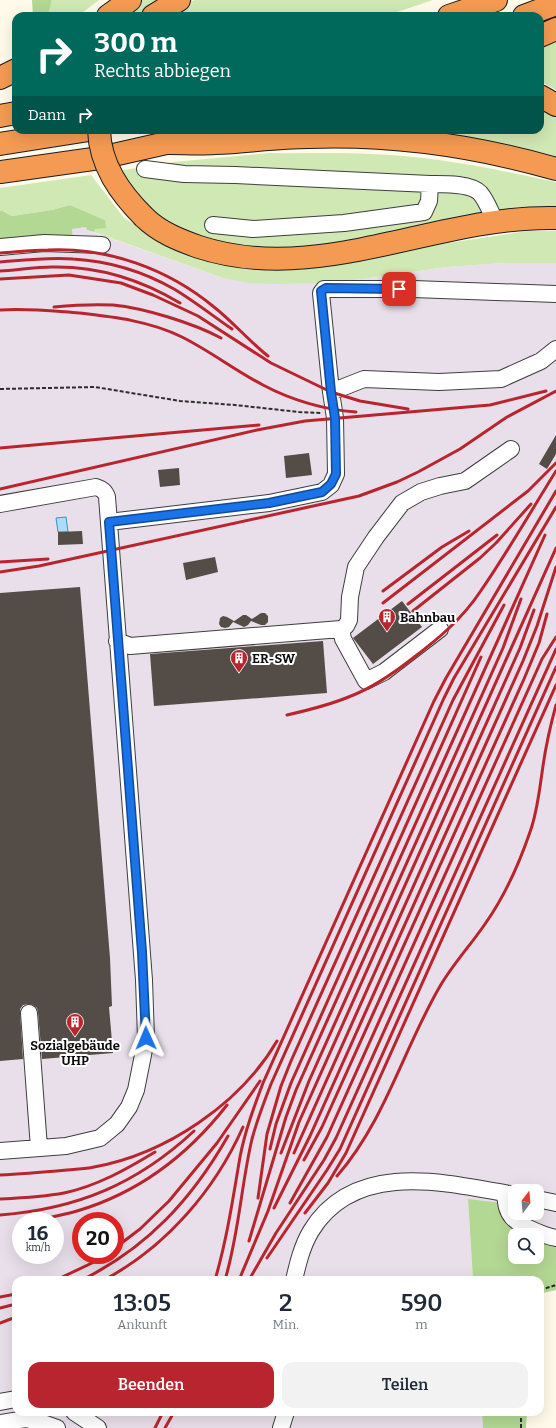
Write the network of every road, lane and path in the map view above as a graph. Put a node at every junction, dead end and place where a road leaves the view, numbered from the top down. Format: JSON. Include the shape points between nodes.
{"nodes":[{"id":1,"x":130,"y":0,"type":"edge"},
{"id":2,"x":179,"y":0,"type":"edge"},
{"id":3,"x":496,"y":0,"type":"edge"},
{"id":4,"x":556,"y":4,"type":"edge"},
{"id":5,"x":114,"y":12,"type":"edge"},
{"id":6,"x":160,"y":12,"type":"edge"},
{"id":7,"x":461,"y":12,"type":"edge"},
{"id":8,"x":535,"y":12,"type":"edge"},
{"id":9,"x":556,"y":29,"type":"edge"},
{"id":10,"x":544,"y":34,"type":"edge"},
{"id":11,"x":12,"y":72,"type":"edge"},
{"id":12,"x":0,"y":78,"type":"edge"},
{"id":13,"x":12,"y":87,"type":"edge"},
{"id":14,"x":0,"y":88,"type":"edge"},
{"id":15,"x":544,"y":98,"type":"edge"},
{"id":16,"x":556,"y":105,"type":"edge"},
{"id":17,"x":12,"y":114,"type":"edge"},
{"id":18,"x":0,"y":116,"type":"edge"},
{"id":19,"x":64,"y":134,"type":"edge"},
{"id":20,"x":98,"y":134,"type":"edge"},
{"id":21,"x":206,"y":134,"type":"edge"},
{"id":22,"x":169,"y":143,"type":"junction"},
{"id":23,"x":0,"y":144,"type":"edge"},
{"id":24,"x":145,"y":169,"type":"dead end"},
{"id":25,"x":556,"y":169,"type":"edge"},
{"id":26,"x":0,"y":172,"type":"edge"},
{"id":27,"x":430,"y":184,"type":"junction"},
{"id":28,"x":556,"y":218,"type":"edge"},
{"id":29,"x":495,"y":222,"type":"junction"},
{"id":30,"x":213,"y":225,"type":"dead end"},
{"id":31,"x":102,"y":245,"type":"dead end"},
{"id":32,"x":0,"y":246,"type":"edge"},
{"id":33,"x":556,"y":294,"type":"edge"},
{"id":34,"x":556,"y":349,"type":"edge"},
{"id":35,"x":0,"y":389,"type":"edge"},
{"id":36,"x":331,"y":392,"type":"junction"},
{"id":37,"x":334,"y":414,"type":"junction"},
{"id":38,"x":510,"y":449,"type":"dead end"},
{"id":39,"x":0,"y":504,"type":"edge"},
{"id":40,"x":109,"y":522,"type":"junction"},
{"id":41,"x":440,"y":629,"type":"dead end"},
{"id":42,"x":341,"y":630,"type":"junction"},
{"id":43,"x":117,"y":641,"type":"junction"},
{"id":44,"x":29,"y":1013,"type":"dead end"},
{"id":45,"x":39,"y":1148,"type":"junction"},
{"id":46,"x":0,"y":1151,"type":"edge"},
{"id":47,"x":508,"y":1194,"type":"edge"},
{"id":48,"x":544,"y":1200,"type":"edge"},
{"id":49,"x":556,"y":1203,"type":"edge"},
{"id":50,"x":518,"y":1220,"type":"edge"},
{"id":51,"x":556,"y":1238,"type":"edge"},
{"id":52,"x":291,"y":1276,"type":"edge"},
{"id":53,"x":556,"y":1285,"type":"edge"},
{"id":54,"x":544,"y":1289,"type":"edge"},
{"id":55,"x":12,"y":1400,"type":"edge"},
{"id":56,"x":0,"y":1402,"type":"edge"},
{"id":57,"x":80,"y":1416,"type":"edge"},
{"id":58,"x":285,"y":1416,"type":"edge"},
{"id":59,"x":522,"y":1416,"type":"edge"},
{"id":60,"x":0,"y":1423,"type":"edge"},
{"id":61,"x":58,"y":1428,"type":"edge"},
{"id":62,"x":98,"y":1428,"type":"edge"},
{"id":63,"x":281,"y":1428,"type":"edge"},
{"id":64,"x":521,"y":1428,"type":"edge"}],
"edges":[{"from":1,"to":5,"type":"highway"},
{"from":2,"to":6,"type":"highway"},
{"from":3,"to":7,"type":"highway"},
{"from":4,"to":8,"type":"highway"},
{"from":9,"to":10,"type":"highway"},
{"from":11,"to":12,"type":"highway"},
{"from":13,"to":14,"type":"highway"},
{"from":15,"to":16,"type":"highway"},
{"from":17,"to":18,"type":"highway"},
{"from":19,"to":23,"type":"highway"},
{"from":20,"to":29,"type":"highway","bridge":true,"via":[[100,147],[113,178],[121,192],[144,217],[164,232],[215,252],[263,259],[295,258],[346,252]]},
{"from":21,"to":22,"type":"highway"},
{"from":22,"to":25,"type":"highway","via":[[308,137],[392,139],[483,151]]},
{"from":22,"to":26,"type":"highway","via":[[100,158]]},
{"from":24,"to":27,"type":"lane","via":[[184,174]]},
{"from":27,"to":29,"type":"lane","via":[[470,188],[479,193]]},
{"from":27,"to":30,"type":"lane","via":[[429,201],[424,212],[344,223],[253,229]]},
{"from":28,"to":29,"type":"highway"},
{"from":31,"to":32,"type":"lane","via":[[44,243]]},
{"from":33,"to":36,"type":"lane","via":[[324,289],[321,293]]},
{"from":34,"to":36,"type":"lane","via":[[541,361],[501,379],[439,382],[364,379]]},
{"from":35,"to":37,"type":"path","via":[[95,387],[180,401]]},
{"from":36,"to":37,"type":"lane"},
{"from":37,"to":40,"type":"lane","via":[[336,474],[331,484],[322,492],[269,503]]},
{"from":38,"to":42,"type":"lane","via":[[465,481],[421,492],[402,503],[356,567],[350,597],[349,620]]},
{"from":39,"to":40,"type":"lane","via":[[96,487],[105,492]]},
{"from":40,"to":43,"type":"lane"},
{"from":41,"to":42,"type":"lane","via":[[384,672],[366,681]]},
{"from":42,"to":43,"type":"lane","via":[[130,646]]},
{"from":43,"to":45,"type":"lane","via":[[142,952],[146,1038],[136,1090],[130,1107],[117,1124],[100,1138],[66,1146]]},
{"from":44,"to":45,"type":"lane"},
{"from":45,"to":46,"type":"lane"},
{"from":47,"to":52,"type":"lane","via":[[425,1181],[392,1182],[365,1187],[334,1204],[321,1217],[311,1231]]},
{"from":48,"to":49,"type":"lane"},
{"from":50,"to":51,"type":"lane","via":[[549,1237]]},
{"from":53,"to":54,"type":"path"},
{"from":55,"to":56,"type":"lane"},
{"from":57,"to":62,"type":"lane"},
{"from":58,"to":63,"type":"lane"},
{"from":59,"to":64,"type":"path"},
{"from":60,"to":61,"type":"lane","via":[[26,1420]]}]}
